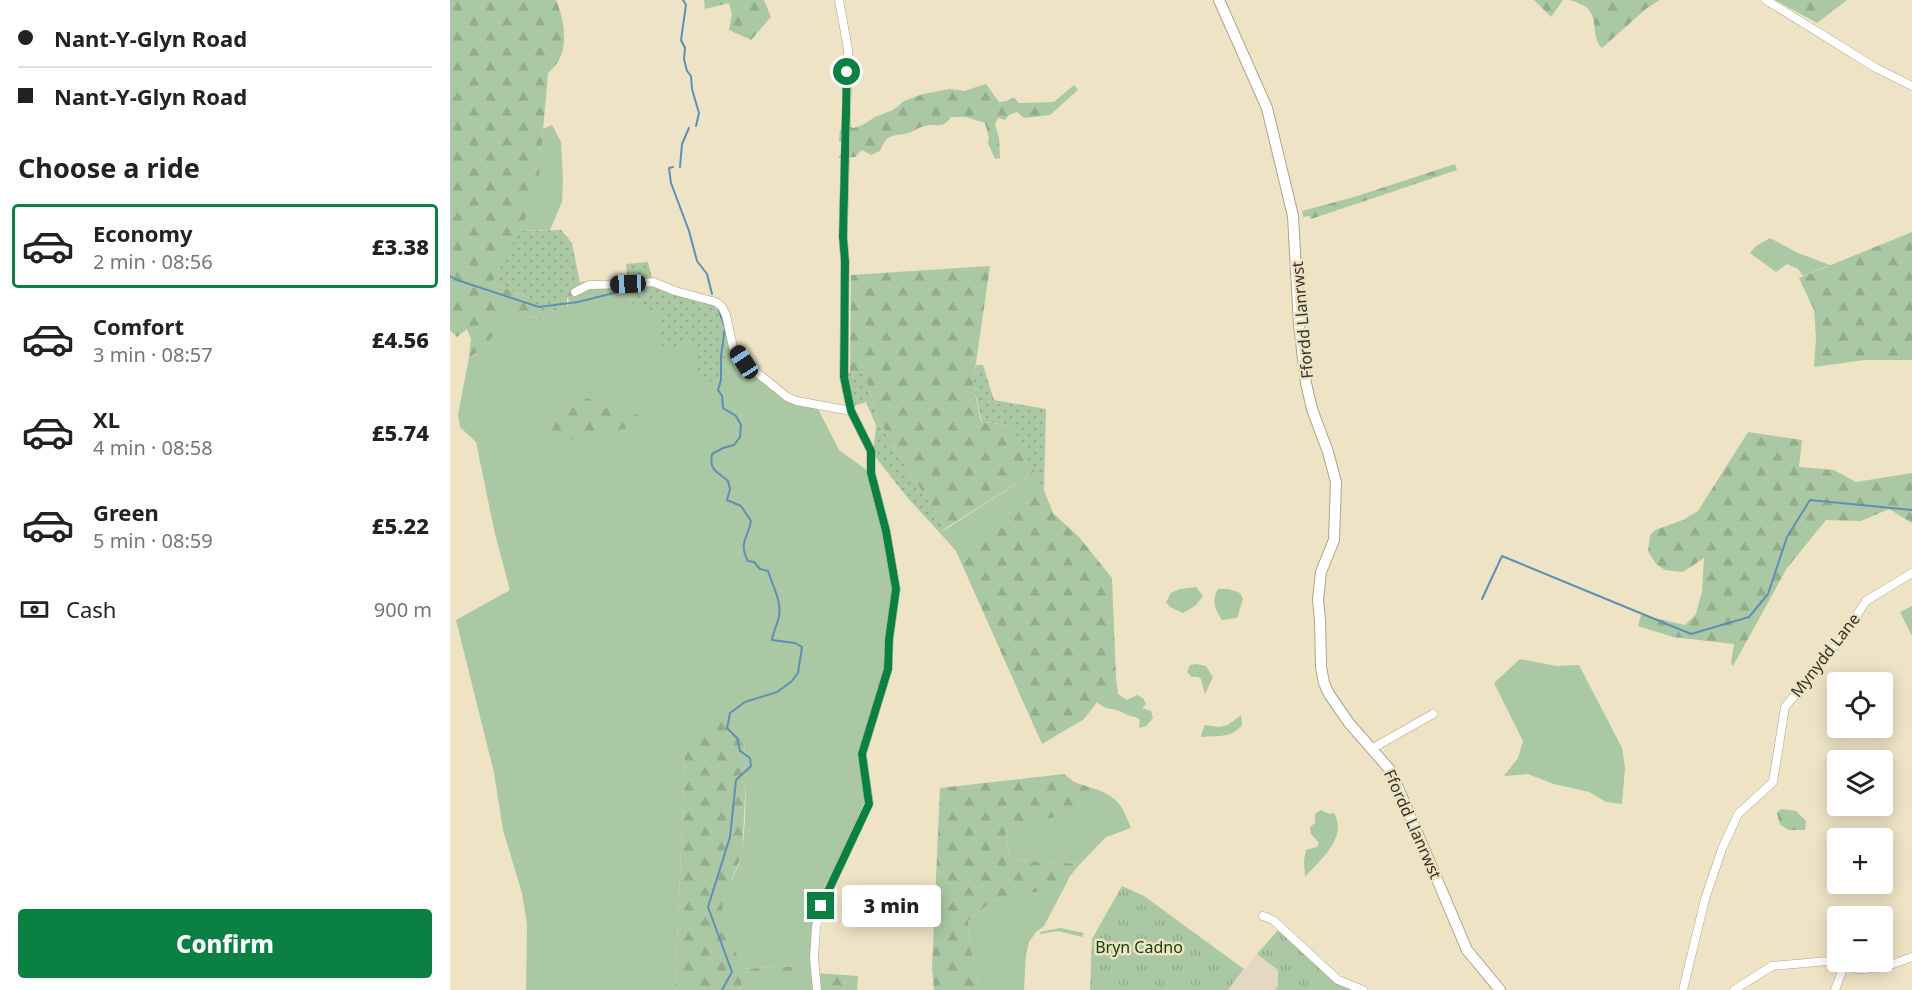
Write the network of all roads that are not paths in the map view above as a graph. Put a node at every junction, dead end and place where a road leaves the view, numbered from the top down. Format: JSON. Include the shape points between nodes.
{"nodes":[{"id":1,"x":839,"y":0,"type":"edge"},
{"id":2,"x":1219,"y":0,"type":"edge"},
{"id":3,"x":1766,"y":0,"type":"edge"},
{"id":4,"x":1912,"y":86,"type":"edge"},
{"id":5,"x":575,"y":292,"type":"dead end"},
{"id":6,"x":851,"y":411,"type":"junction"},
{"id":7,"x":1912,"y":573,"type":"edge"},
{"id":8,"x":1433,"y":714,"type":"dead end"},
{"id":9,"x":1373,"y":748,"type":"junction"},
{"id":10,"x":1263,"y":916,"type":"dead end"},
{"id":11,"x":1827,"y":961,"type":"edge"},
{"id":12,"x":1910,"y":962,"type":"edge"},
{"id":13,"x":1893,"y":965,"type":"edge"},
{"id":14,"x":1842,"y":972,"type":"edge"},
{"id":15,"x":818,"y":990,"type":"edge"},
{"id":16,"x":1363,"y":990,"type":"edge"},
{"id":17,"x":1500,"y":990,"type":"edge"},
{"id":18,"x":1683,"y":990,"type":"edge"},
{"id":19,"x":1734,"y":990,"type":"edge"},
{"id":20,"x":1835,"y":990,"type":"edge"}],
"edges":[{"from":1,"to":6,"type":"street","via":[[848,49],[844,377]]},
{"from":2,"to":9,"type":"main road","name":"Ffordd Llanrwst","via":[[1267,108],[1293,216],[1306,383],[1336,482],[1334,540],[1321,572],[1318,600],[1324,683],[1349,723]]},
{"from":3,"to":4,"type":"street"},
{"from":5,"to":6,"type":"street","via":[[584,286],[653,282],[716,302],[726,315],[733,346],[744,362],[787,397]]},
{"from":6,"to":15,"type":"street","via":[[871,451],[871,473],[896,589],[888,669],[862,754],[869,804],[821,906],[814,958]]},
{"from":7,"to":18,"type":"street","name":"Mynydd Lane","via":[[1866,601],[1842,638],[1785,707],[1773,782],[1738,814],[1722,849],[1705,899]]},
{"from":8,"to":9,"type":"street"},
{"from":9,"to":17,"type":"main road","name":"Ffordd Llanrwst","via":[[1391,771],[1467,950]]},
{"from":10,"to":16,"type":"street","via":[[1273,920],[1338,980]]},
{"from":11,"to":19,"type":"street","via":[[1772,966]]},
{"from":12,"to":13,"type":"street"},
{"from":14,"to":20,"type":"street"}]}
